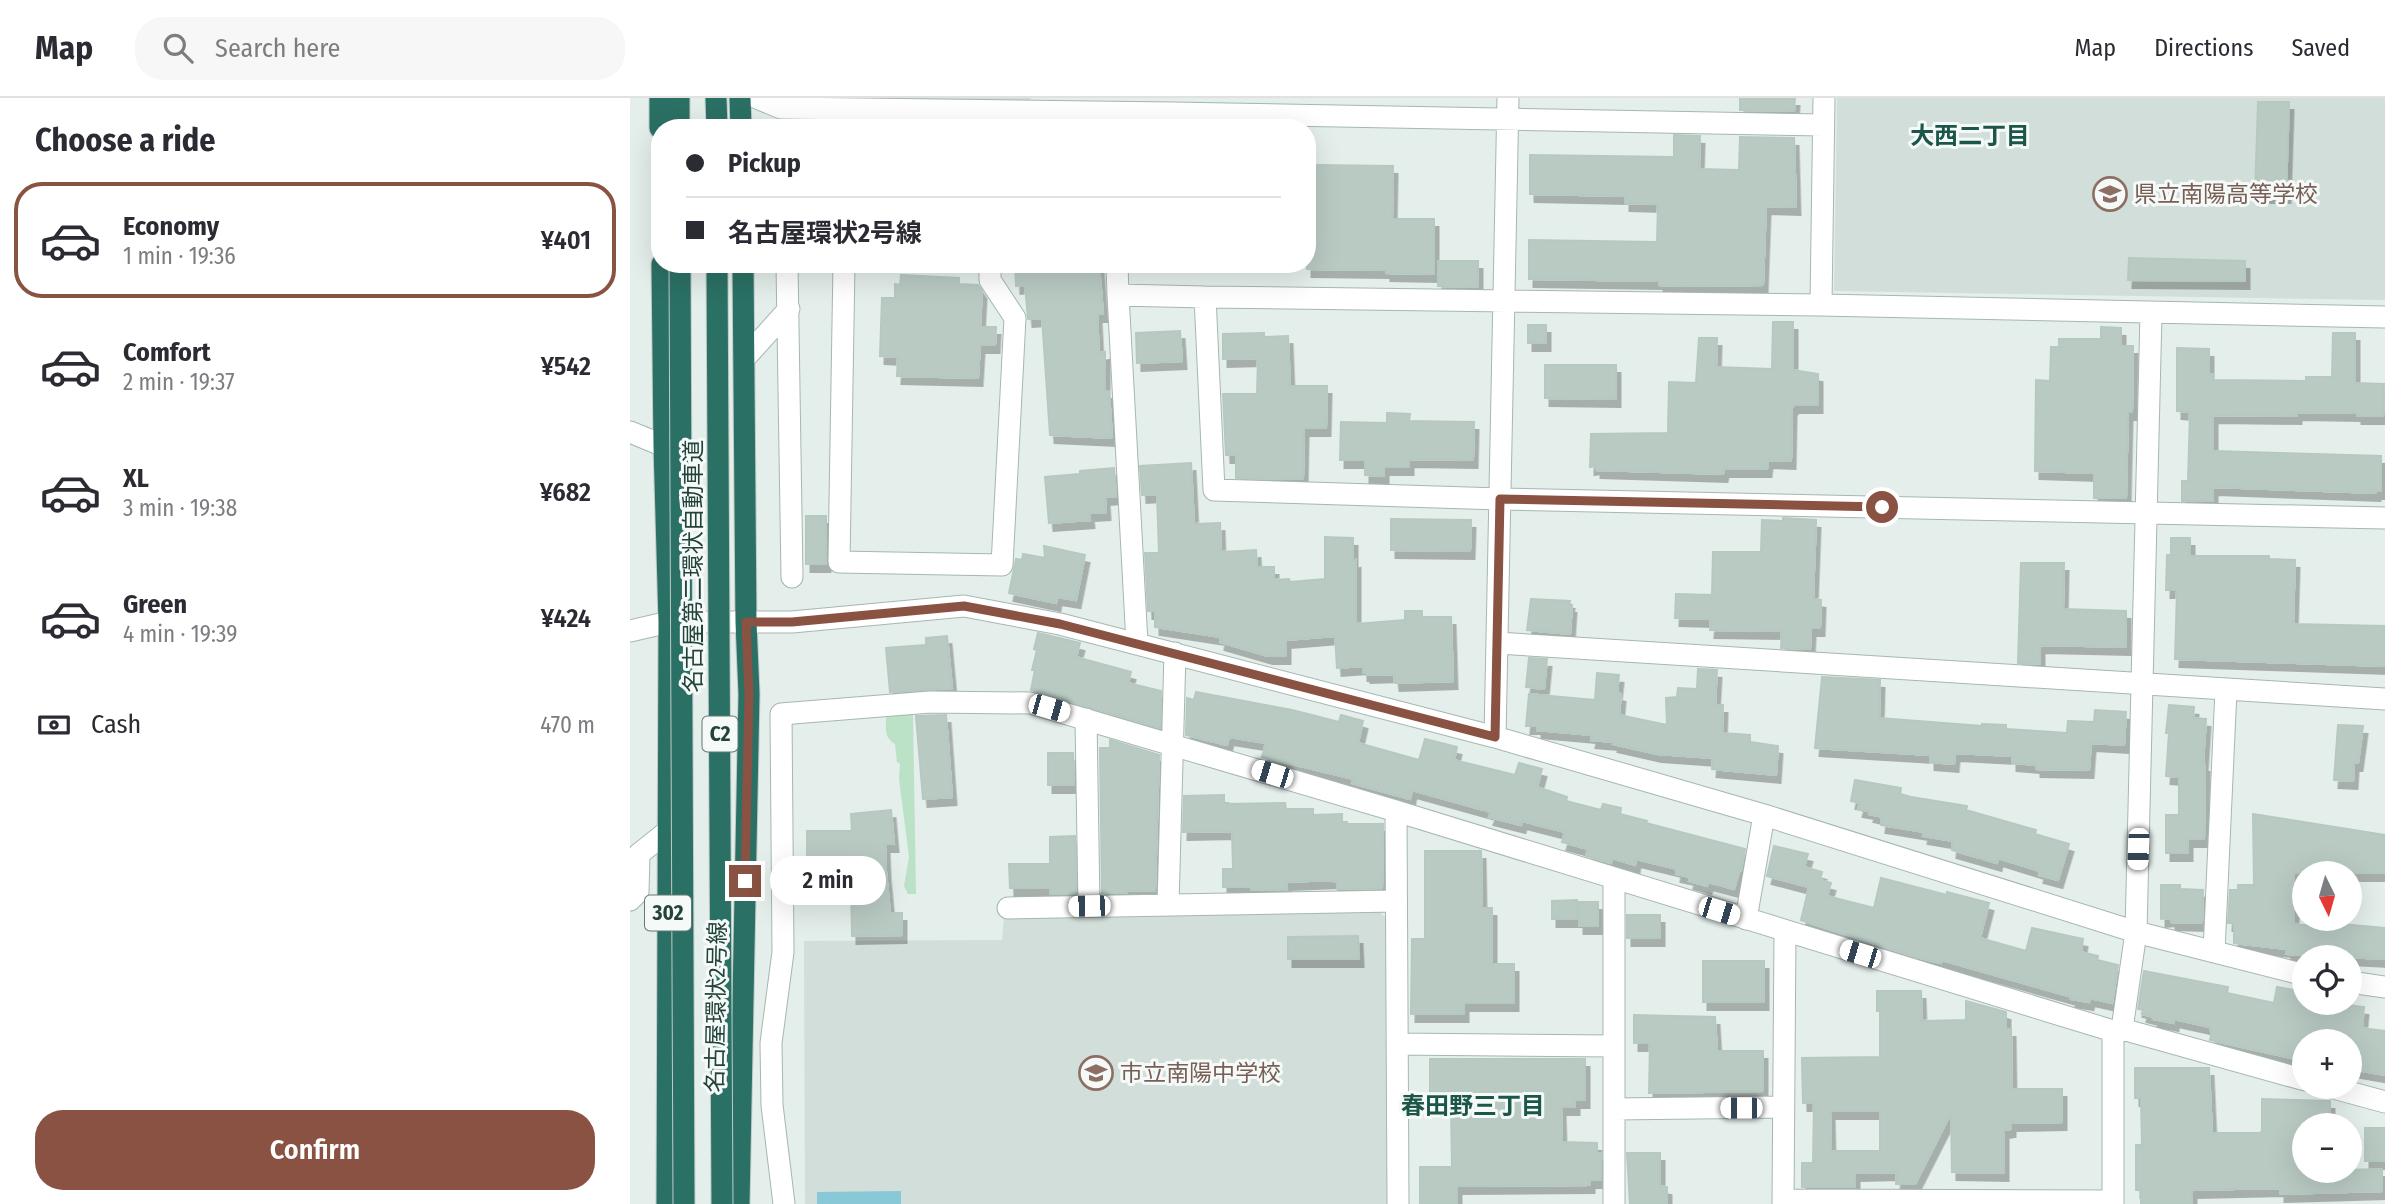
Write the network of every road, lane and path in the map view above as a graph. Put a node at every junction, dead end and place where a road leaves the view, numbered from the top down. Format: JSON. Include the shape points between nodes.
{"nodes":[{"id":1,"x":660,"y":98,"type":"edge"},
{"id":2,"x":679,"y":98,"type":"edge"},
{"id":3,"x":716,"y":98,"type":"edge"},
{"id":4,"x":740,"y":98,"type":"edge"},
{"id":5,"x":757,"y":98,"type":"edge"},
{"id":6,"x":1824,"y":98,"type":"edge"},
{"id":7,"x":1507,"y":108,"type":"edge"},
{"id":8,"x":781,"y":111,"type":"edge"},
{"id":9,"x":1111,"y":112,"type":"edge"},
{"id":10,"x":660,"y":119,"type":"edge"},
{"id":11,"x":679,"y":119,"type":"edge"},
{"id":12,"x":717,"y":119,"type":"edge"},
{"id":13,"x":741,"y":119,"type":"edge"},
{"id":14,"x":983,"y":119,"type":"edge"},
{"id":15,"x":1824,"y":125,"type":"junction"},
{"id":16,"x":662,"y":273,"type":"edge"},
{"id":17,"x":680,"y":273,"type":"edge"},
{"id":18,"x":717,"y":273,"type":"edge"},
{"id":19,"x":743,"y":273,"type":"edge"},
{"id":20,"x":787,"y":273,"type":"edge"},
{"id":21,"x":844,"y":273,"type":"edge"},
{"id":22,"x":990,"y":273,"type":"edge"},
{"id":23,"x":1117,"y":273,"type":"edge"},
{"id":24,"x":1118,"y":295,"type":"junction"},
{"id":25,"x":1205,"y":297,"type":"junction"},
{"id":26,"x":1504,"y":302,"type":"junction"},
{"id":27,"x":1821,"y":305,"type":"junction"},
{"id":28,"x":789,"y":309,"type":"junction"},
{"id":29,"x":2151,"y":313,"type":"junction"},
{"id":30,"x":2385,"y":317,"type":"edge"},
{"id":31,"x":744,"y":359,"type":"junction"},
{"id":32,"x":630,"y":432,"type":"edge"},
{"id":33,"x":664,"y":446,"type":"junction"},
{"id":34,"x":1500,"y":499,"type":"junction"},
{"id":35,"x":2148,"y":512,"type":"junction"},
{"id":36,"x":2385,"y":518,"type":"edge"},
{"id":37,"x":792,"y":577,"type":"dead end"},
{"id":38,"x":669,"y":622,"type":"junction"},
{"id":39,"x":746,"y":622,"type":"junction"},
{"id":40,"x":630,"y":632,"type":"edge"},
{"id":41,"x":1136,"y":643,"type":"junction"},
{"id":42,"x":1497,"y":643,"type":"junction"},
{"id":43,"x":1175,"y":653,"type":"junction"},
{"id":44,"x":2143,"y":685,"type":"junction"},
{"id":45,"x":2226,"y":690,"type":"junction"},
{"id":46,"x":2385,"y":699,"type":"edge"},
{"id":47,"x":1086,"y":719,"type":"junction"},
{"id":48,"x":1495,"y":737,"type":"junction"},
{"id":49,"x":1173,"y":744,"type":"junction"},
{"id":50,"x":1396,"y":811,"type":"junction"},
{"id":51,"x":1764,"y":815,"type":"junction"},
{"id":52,"x":669,"y":830,"type":"junction"},
{"id":53,"x":1614,"y":879,"type":"junction"},
{"id":54,"x":630,"y":900,"type":"edge"},
{"id":55,"x":1396,"y":901,"type":"junction"},
{"id":56,"x":1168,"y":905,"type":"junction"},
{"id":57,"x":1089,"y":906,"type":"junction"},
{"id":58,"x":1008,"y":908,"type":"dead end"},
{"id":59,"x":1746,"y":919,"type":"junction"},
{"id":60,"x":1785,"y":931,"type":"junction"},
{"id":61,"x":2136,"y":932,"type":"junction"},
{"id":62,"x":2214,"y":952,"type":"junction"},
{"id":63,"x":2292,"y":972,"type":"edge"},
{"id":64,"x":2362,"y":984,"type":"edge"},
{"id":65,"x":2385,"y":988,"type":"edge"},
{"id":66,"x":742,"y":1014,"type":"junction"},
{"id":67,"x":2117,"y":1030,"type":"junction"},
{"id":68,"x":771,"y":1043,"type":"junction"},
{"id":69,"x":1397,"y":1045,"type":"junction"},
{"id":70,"x":1614,"y":1046,"type":"junction"},
{"id":71,"x":2292,"y":1077,"type":"edge"},
{"id":72,"x":2362,"y":1096,"type":"edge"},
{"id":73,"x":2385,"y":1102,"type":"edge"},
{"id":74,"x":772,"y":1105,"type":"junction"},
{"id":75,"x":1783,"y":1107,"type":"junction"},
{"id":76,"x":1614,"y":1109,"type":"junction"},
{"id":77,"x":741,"y":1121,"type":"junction"},
{"id":78,"x":1783,"y":1202,"type":"edge"},
{"id":79,"x":2012,"y":1203,"type":"edge"},
{"id":80,"x":2113,"y":1203,"type":"edge"},
{"id":81,"x":667,"y":1204,"type":"edge"},
{"id":82,"x":684,"y":1204,"type":"edge"},
{"id":83,"x":715,"y":1204,"type":"edge"},
{"id":84,"x":722,"y":1204,"type":"edge"},
{"id":85,"x":739,"y":1204,"type":"edge"},
{"id":86,"x":783,"y":1204,"type":"edge"},
{"id":87,"x":1398,"y":1204,"type":"edge"},
{"id":88,"x":1614,"y":1204,"type":"edge"}],
"edges":[{"from":1,"to":10,"type":"highway"},
{"from":2,"to":11,"type":"highway"},
{"from":3,"to":12,"type":"highway"},
{"from":4,"to":13,"type":"highway"},
{"from":5,"to":8,"type":"street"},
{"from":6,"to":15,"type":"street"},
{"from":7,"to":9,"type":"street"},
{"from":7,"to":15,"type":"street"},
{"from":7,"to":26,"type":"street"},
{"from":8,"to":14,"type":"street"},
{"from":9,"to":14,"type":"street"},
{"from":15,"to":27,"type":"street"},
{"from":16,"to":33,"type":"highway","name":"名古屋環状2号線","number":"302"},
{"from":17,"to":82,"type":"highway","name":"名古屋第二環状自動車道","number":"C2","bridge":true},
{"from":18,"to":84,"type":"highway","name":"名古屋第二環状自動車道","number":"C2","bridge":true},
{"from":19,"to":31,"type":"highway","name":"名古屋環状2号線"},
{"from":20,"to":28,"type":"street"},
{"from":21,"to":22,"type":"street","via":[[839,562],[1002,565],[1015,318]]},
{"from":23,"to":24,"type":"street"},
{"from":24,"to":25,"type":"street"},
{"from":24,"to":41,"type":"street"},
{"from":25,"to":26,"type":"street"},
{"from":25,"to":34,"type":"street","via":[[1214,490]]},
{"from":26,"to":27,"type":"street"},
{"from":26,"to":34,"type":"street"},
{"from":27,"to":29,"type":"street"},
{"from":28,"to":31,"type":"street"},
{"from":28,"to":37,"type":"street"},
{"from":29,"to":30,"type":"street"},
{"from":29,"to":35,"type":"street"},
{"from":31,"to":39,"type":"highway","name":"名古屋環状2号線"},
{"from":32,"to":33,"type":"street"},
{"from":33,"to":38,"type":"highway","name":"名古屋環状2号線","number":"302"},
{"from":34,"to":35,"type":"street"},
{"from":34,"to":42,"type":"street"},
{"from":35,"to":36,"type":"street"},
{"from":35,"to":44,"type":"street"},
{"from":38,"to":39,"type":"street"},
{"from":38,"to":40,"type":"street"},
{"from":38,"to":52,"type":"highway","name":"名古屋環状2号線","number":"302"},
{"from":39,"to":41,"type":"street","via":[[964,606]]},
{"from":39,"to":66,"type":"highway","name":"名古屋環状2号線","via":[[749,694]]},
{"from":41,"to":43,"type":"street"},
{"from":42,"to":44,"type":"street"},
{"from":42,"to":48,"type":"street"},
{"from":43,"to":48,"type":"street"},
{"from":43,"to":49,"type":"street"},
{"from":44,"to":45,"type":"street"},
{"from":44,"to":61,"type":"street"},
{"from":45,"to":46,"type":"street"},
{"from":45,"to":62,"type":"street"},
{"from":47,"to":49,"type":"street"},
{"from":47,"to":57,"type":"street"},
{"from":47,"to":68,"type":"street","via":[[1030,703],[930,702],[781,714],[783,952]]},
{"from":48,"to":51,"type":"street"},
{"from":49,"to":50,"type":"street"},
{"from":49,"to":56,"type":"street"},
{"from":50,"to":53,"type":"street"},
{"from":50,"to":55,"type":"street"},
{"from":51,"to":59,"type":"street"},
{"from":51,"to":61,"type":"street"},
{"from":52,"to":54,"type":"street","via":[[639,854],[638,892]]},
{"from":52,"to":81,"type":"highway","name":"名古屋環状2号線","number":"302"},
{"from":53,"to":59,"type":"street"},
{"from":53,"to":70,"type":"street"},
{"from":55,"to":56,"type":"street"},
{"from":55,"to":69,"type":"street"},
{"from":56,"to":57,"type":"street"},
{"from":57,"to":58,"type":"street"},
{"from":59,"to":60,"type":"street"},
{"from":60,"to":67,"type":"street"},
{"from":60,"to":75,"type":"street"},
{"from":61,"to":62,"type":"street"},
{"from":61,"to":67,"type":"street"},
{"from":62,"to":63,"type":"street"},
{"from":64,"to":65,"type":"street"},
{"from":66,"to":68,"type":"street"},
{"from":66,"to":77,"type":"highway","name":"名古屋環状2号線"},
{"from":67,"to":71,"type":"street"},
{"from":67,"to":80,"type":"street"},
{"from":68,"to":74,"type":"street"},
{"from":69,"to":70,"type":"street"},
{"from":69,"to":87,"type":"street"},
{"from":70,"to":76,"type":"street"},
{"from":72,"to":73,"type":"street"},
{"from":74,"to":77,"type":"street"},
{"from":74,"to":86,"type":"street"},
{"from":75,"to":76,"type":"street"},
{"from":75,"to":78,"type":"street"},
{"from":76,"to":88,"type":"street"},
{"from":77,"to":83,"type":"highway"},
{"from":77,"to":85,"type":"highway","name":"名古屋環状2号線"},
{"from":78,"to":79,"type":"street"},
{"from":79,"to":80,"type":"street"}]}
